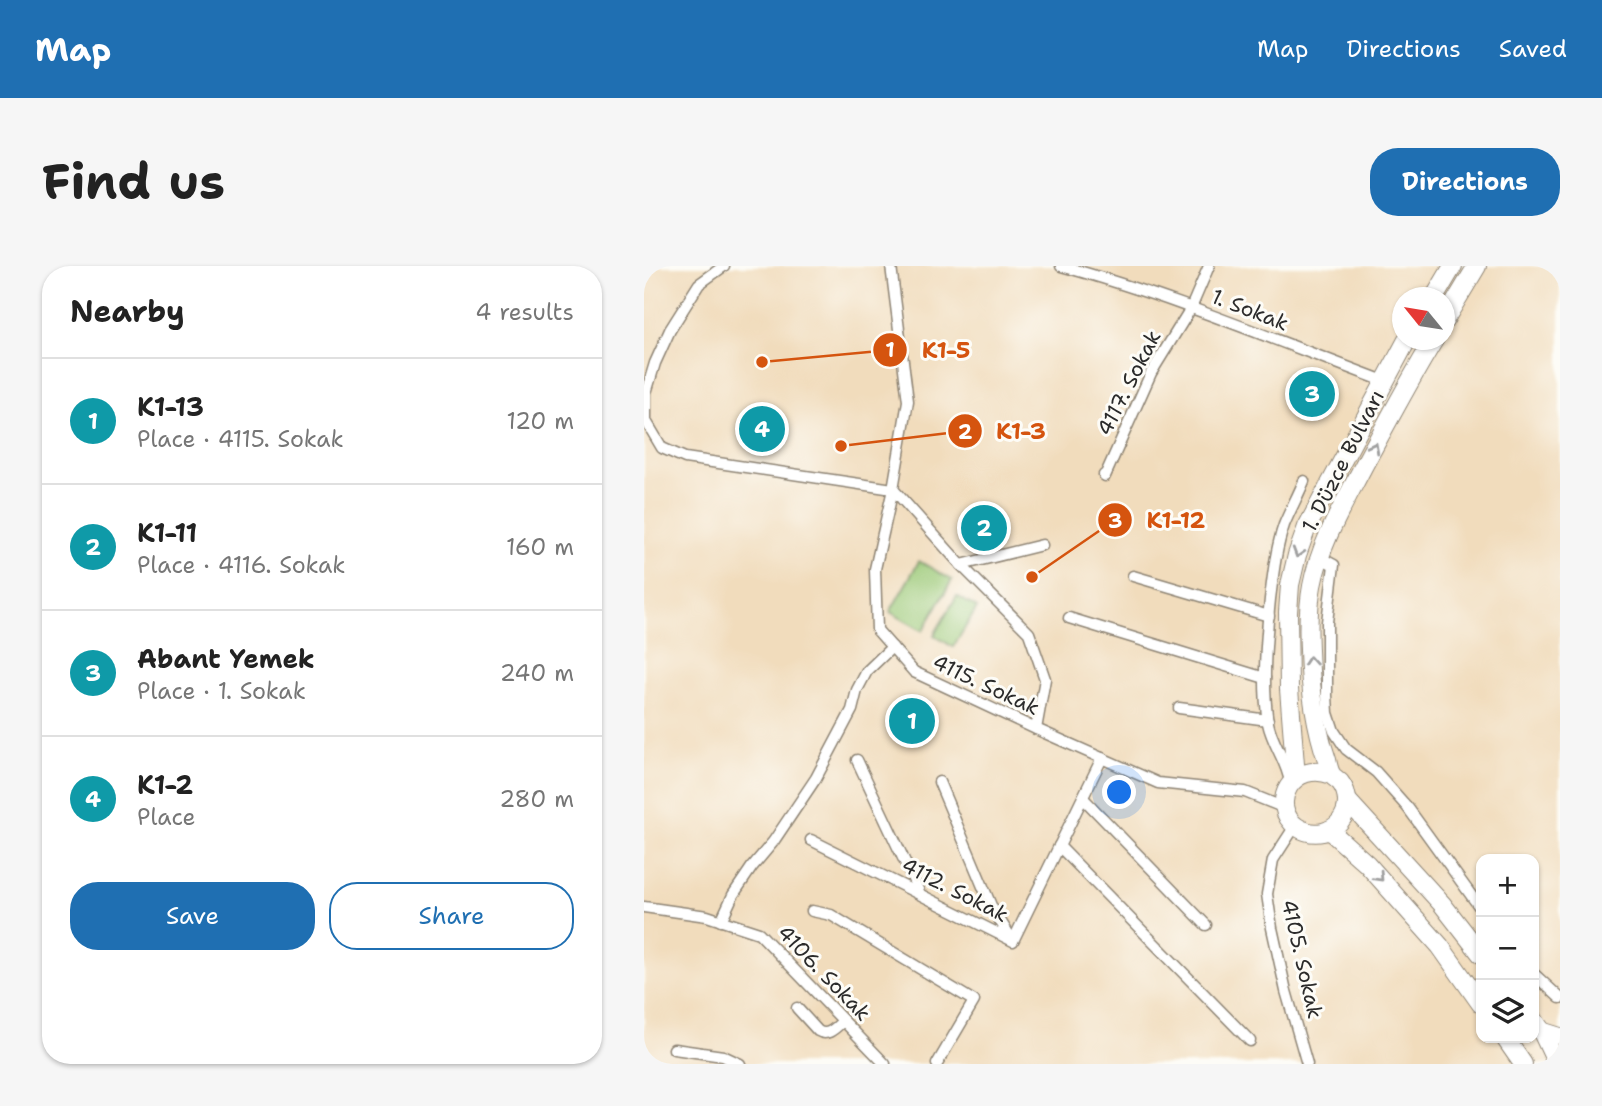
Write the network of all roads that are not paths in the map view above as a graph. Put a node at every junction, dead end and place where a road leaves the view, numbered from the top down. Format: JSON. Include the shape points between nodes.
{"nodes":[{"id":1,"x":724,"y":266,"type":"edge"},
{"id":2,"x":891,"y":266,"type":"edge"},
{"id":3,"x":1061,"y":266,"type":"edge"},
{"id":4,"x":1209,"y":266,"type":"edge"},
{"id":5,"x":1453,"y":266,"type":"edge"},
{"id":6,"x":1477,"y":266,"type":"edge"},
{"id":7,"x":1441,"y":287,"type":"edge"},
{"id":8,"x":1455,"y":303,"type":"edge"},
{"id":9,"x":1191,"y":308,"type":"junction"},
{"id":10,"x":1401,"y":350,"type":"edge"},
{"id":11,"x":1428,"y":350,"type":"edge"},
{"id":12,"x":1384,"y":381,"type":"junction"},
{"id":13,"x":1104,"y":475,"type":"dead end"},
{"id":14,"x":1304,"y":481,"type":"dead end"},
{"id":15,"x":893,"y":489,"type":"junction"},
{"id":16,"x":1042,"y":545,"type":"dead end"},
{"id":17,"x":1319,"y":557,"type":"junction"},
{"id":18,"x":961,"y":565,"type":"junction"},
{"id":19,"x":1133,"y":576,"type":"dead end"},
{"id":20,"x":1269,"y":616,"type":"junction"},
{"id":21,"x":1069,"y":618,"type":"dead end"},
{"id":22,"x":892,"y":647,"type":"junction"},
{"id":23,"x":1265,"y":678,"type":"junction"},
{"id":24,"x":1179,"y":708,"type":"dead end"},
{"id":25,"x":1268,"y":720,"type":"junction"},
{"id":26,"x":1036,"y":729,"type":"junction"},
{"id":27,"x":1102,"y":758,"type":"junction"},
{"id":28,"x":857,"y":760,"type":"dead end"},
{"id":29,"x":1332,"y":775,"type":"junction"},
{"id":30,"x":1293,"y":780,"type":"junction"},
{"id":31,"x":939,"y":782,"type":"dead end"},
{"id":32,"x":1083,"y":798,"type":"junction"},
{"id":33,"x":1347,"y":800,"type":"junction"},
{"id":34,"x":1285,"y":808,"type":"junction"},
{"id":35,"x":1295,"y":826,"type":"junction"},
{"id":36,"x":1329,"y":830,"type":"junction"},
{"id":37,"x":811,"y":839,"type":"dead end"},
{"id":38,"x":1059,"y":846,"type":"junction"},
{"id":39,"x":920,"y":894,"type":"junction"},
{"id":40,"x":1476,"y":902,"type":"edge"},
{"id":41,"x":644,"y":907,"type":"edge"},
{"id":42,"x":812,"y":911,"type":"dead end"},
{"id":43,"x":721,"y":921,"type":"junction"},
{"id":44,"x":1206,"y":925,"type":"dead end"},
{"id":45,"x":1013,"y":941,"type":"junction"},
{"id":46,"x":1476,"y":948,"type":"edge"},
{"id":47,"x":1539,"y":979,"type":"edge"},
{"id":48,"x":1476,"y":997,"type":"edge"},
{"id":49,"x":1560,"y":999,"type":"edge"},
{"id":50,"x":797,"y":1008,"type":"dead end"},
{"id":51,"x":843,"y":1021,"type":"junction"},
{"id":52,"x":1539,"y":1026,"type":"edge"},
{"id":53,"x":1539,"y":1027,"type":"edge"},
{"id":54,"x":1560,"y":1036,"type":"edge"},
{"id":55,"x":1250,"y":1041,"type":"dead end"},
{"id":56,"x":1508,"y":1043,"type":"edge"},
{"id":57,"x":674,"y":1049,"type":"dead end"},
{"id":58,"x":740,"y":1064,"type":"edge"},
{"id":59,"x":885,"y":1064,"type":"edge"},
{"id":60,"x":937,"y":1064,"type":"edge"},
{"id":61,"x":1307,"y":1064,"type":"edge"},
{"id":62,"x":1523,"y":1064,"type":"edge"},
{"id":63,"x":1557,"y":1064,"type":"edge"}],
"edges":[{"from":1,"to":15,"type":"street","via":[[699,284],[655,363],[646,393],[646,421],[662,448],[685,458]]},
{"from":2,"to":15,"type":"street","name":"4115. Sokak","via":[[908,401]]},
{"from":3,"to":9,"type":"street","name":"1. Sokak"},
{"from":4,"to":9,"type":"street","name":"4117. Sokak"},
{"from":5,"to":7,"type":"main road"},
{"from":6,"to":8,"type":"main road"},
{"from":9,"to":12,"type":"street","name":"1. Sokak"},
{"from":9,"to":13,"type":"street","name":"4117. Sokak","via":[[1151,373]]},
{"from":10,"to":12,"type":"main road","name":"1. Düzce Bulvarı"},
{"from":17,"to":11,"type":"main road","name":"1. Düzce Bulvarı","one_way":true,"via":[[1332,524]]},
{"from":12,"to":30,"type":"main road","name":"1. Düzce Bulvarı","one_way":true,"via":[[1307,527],[1290,585]]},
{"from":14,"to":20,"type":"street","via":[[1283,527]]},
{"from":15,"to":18,"type":"street"},
{"from":15,"to":22,"type":"street","name":"4115. Sokak","via":[[875,569],[877,630]]},
{"from":16,"to":18,"type":"street"},
{"from":29,"to":17,"type":"main road","name":"1. Düzce Bulvarı","one_way":true,"via":[[1312,692],[1309,652],[1311,587]]},
{"from":17,"to":40,"type":"street","via":[[1334,565],[1326,622],[1326,695],[1334,731],[1346,749],[1376,772],[1408,808]]},
{"from":18,"to":26,"type":"street","via":[[1030,633],[1045,679]]},
{"from":19,"to":20,"type":"street"},
{"from":20,"to":23,"type":"street"},
{"from":21,"to":23,"type":"street"},
{"from":22,"to":26,"type":"street","name":"4115. Sokak","via":[[914,672]]},
{"from":22,"to":43,"type":"street","via":[[867,671],[816,778],[733,895]]},
{"from":23,"to":25,"type":"street"},
{"from":24,"to":25,"type":"street"},
{"from":25,"to":30,"type":"street"},
{"from":26,"to":27,"type":"street","name":"4115. Sokak"},
{"from":27,"to":32,"type":"street","name":"4112. Sokak"},
{"from":27,"to":34,"type":"street","name":"4115. Sokak","via":[[1158,783],[1245,792]]},
{"from":28,"to":39,"type":"street"},
{"from":29,"to":30,"type":"main road","via":[[1313,771]]},
{"from":29,"to":33,"type":"main road"},
{"from":30,"to":34,"type":"main road","via":[[1286,791]]},
{"from":31,"to":45,"type":"street","via":[[992,908]]},
{"from":32,"to":38,"type":"street","name":"4112. Sokak"},
{"from":32,"to":44,"type":"street"},
{"from":33,"to":36,"type":"main road","via":[[1342,820]]},
{"from":33,"to":46,"type":"main road"},
{"from":34,"to":35,"type":"main road"},
{"from":35,"to":36,"type":"main road","via":[[1314,833]]},
{"from":35,"to":61,"type":"street","name":"4105. Sokak","via":[[1273,860],[1267,894],[1286,991]]},
{"from":36,"to":48,"type":"main road","one_way":true,"via":[[1367,864],[1440,946]]},
{"from":37,"to":39,"type":"street","name":"4112. Sokak"},
{"from":38,"to":45,"type":"street","name":"4112. Sokak"},
{"from":38,"to":55,"type":"street"},
{"from":39,"to":45,"type":"street","name":"4112. Sokak"},
{"from":41,"to":43,"type":"street","name":"4106. Sokak"},
{"from":42,"to":60,"type":"street","via":[[831,915],[974,1001]]},
{"from":43,"to":51,"type":"street","name":"4106. Sokak","via":[[759,933]]},
{"from":47,"to":49,"type":"street"},
{"from":50,"to":51,"type":"street","via":[[822,1033]]},
{"from":51,"to":59,"type":"street","name":"4106. Sokak"},
{"from":52,"to":54,"type":"street"},
{"from":53,"to":63,"type":"main road"},
{"from":56,"to":62,"type":"main road"},
{"from":57,"to":58,"type":"street","via":[[723,1056]]}]}
